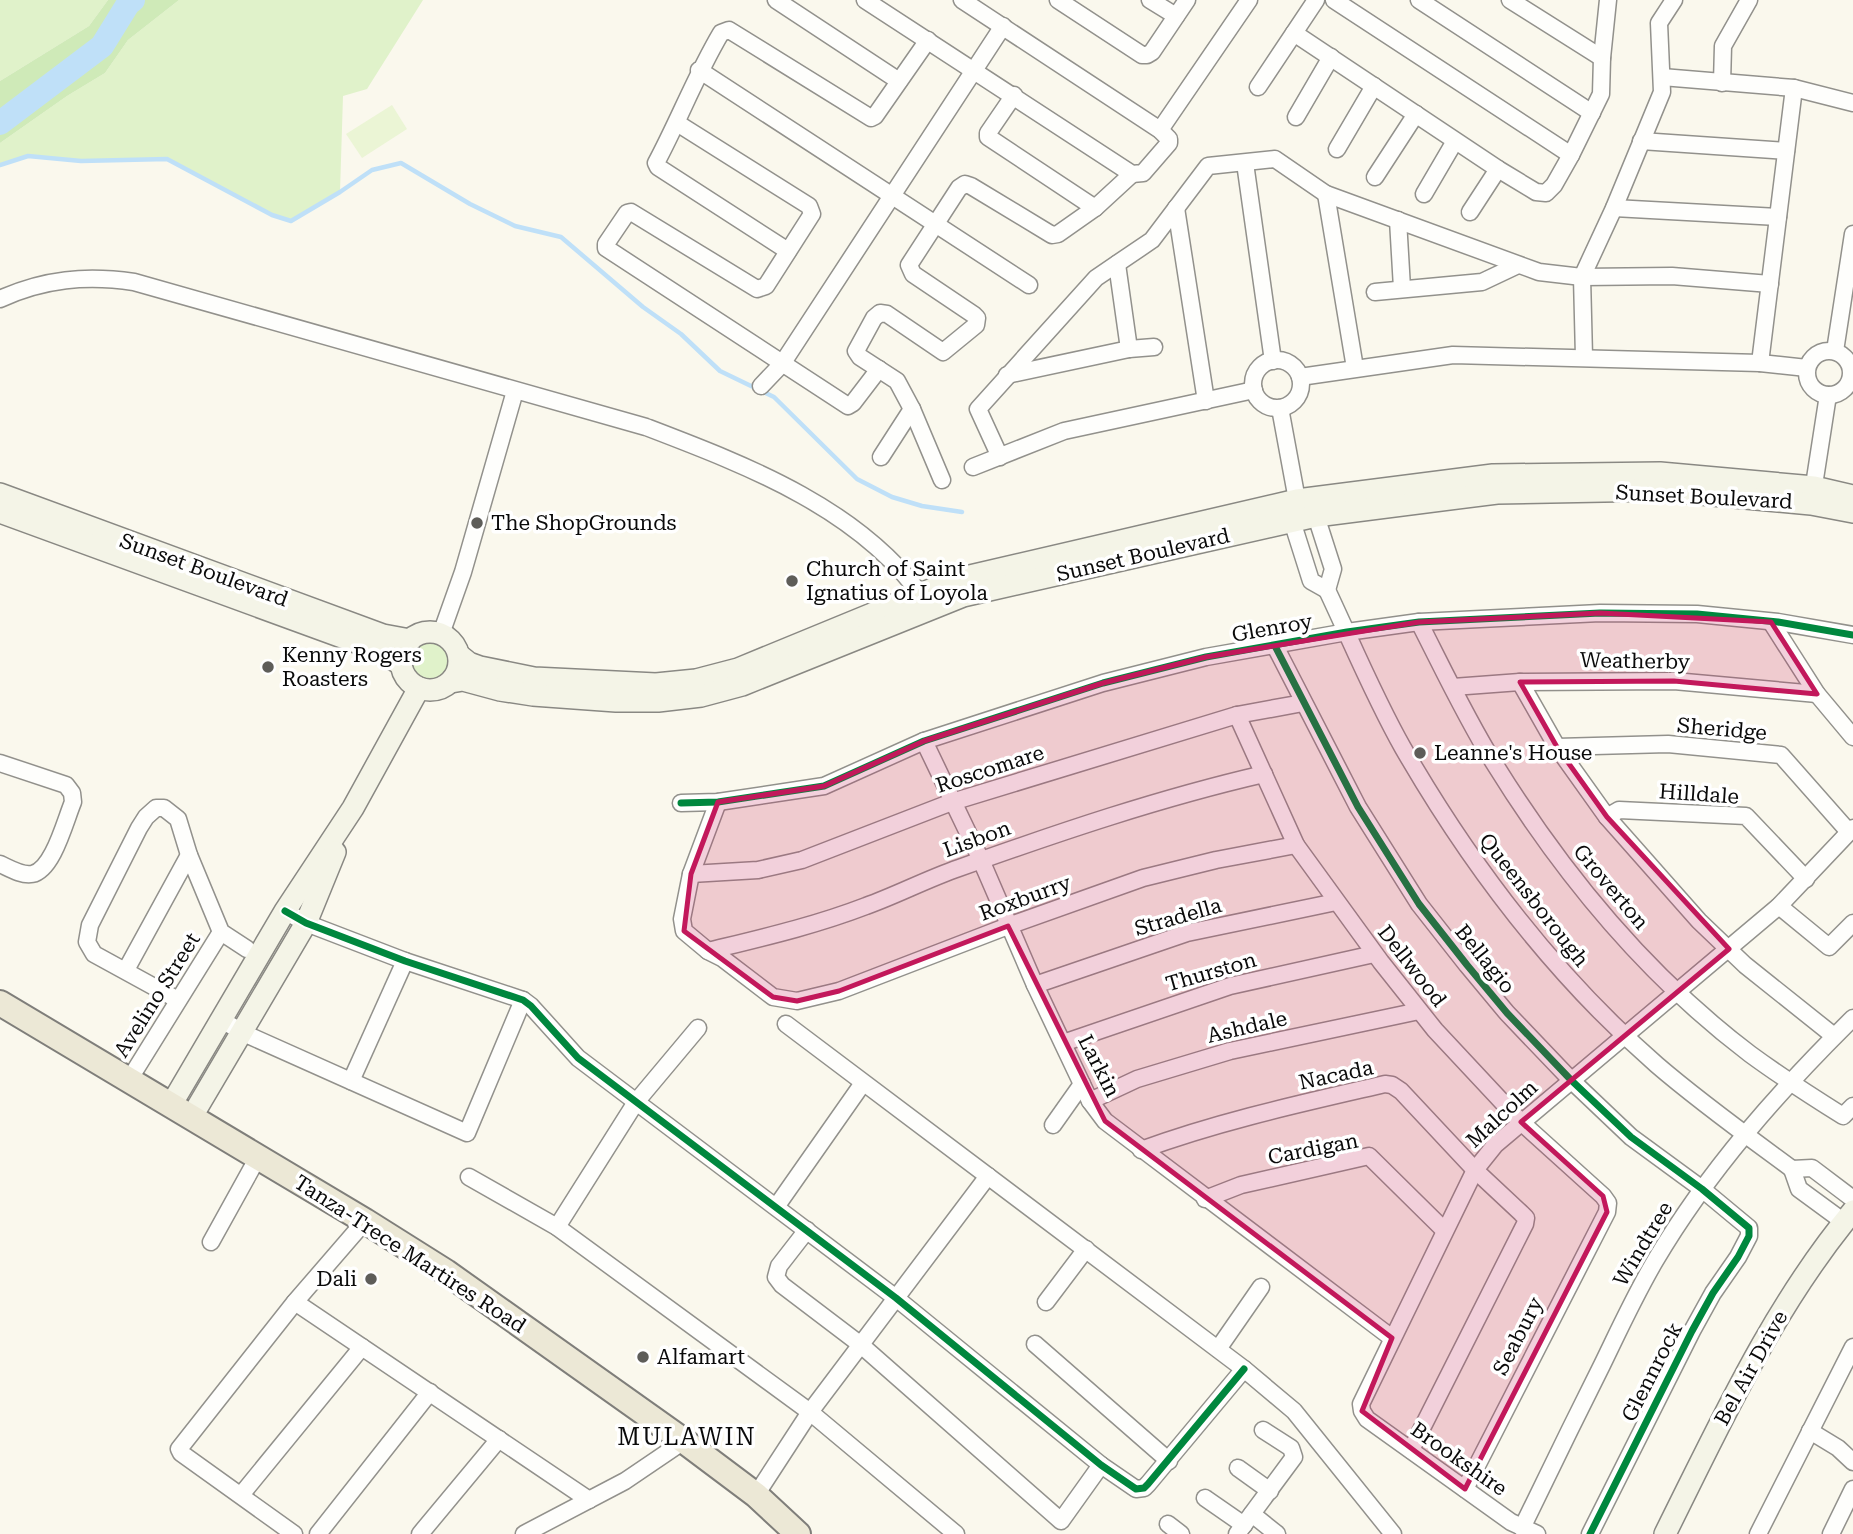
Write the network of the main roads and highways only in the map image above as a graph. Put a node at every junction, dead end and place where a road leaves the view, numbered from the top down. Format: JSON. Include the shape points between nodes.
{"nodes":[{"id":1,"x":0,"y":494,"type":"edge"},
{"id":2,"x":1812,"y":496,"type":"junction"},
{"id":3,"x":1853,"y":496,"type":"edge"},
{"id":4,"x":1294,"y":510,"type":"junction"},
{"id":5,"x":0,"y":512,"type":"edge"},
{"id":6,"x":1853,"y":512,"type":"edge"},
{"id":7,"x":926,"y":602,"type":"junction"},
{"id":8,"x":410,"y":640,"type":"junction"},
{"id":9,"x":459,"y":655,"type":"junction"},
{"id":10,"x":401,"y":664,"type":"junction"},
{"id":11,"x":451,"y":682,"type":"junction"},
{"id":12,"x":419,"y":688,"type":"junction"},
{"id":13,"x":353,"y":808,"type":"junction"},
{"id":14,"x":0,"y":1003,"type":"edge"},
{"id":15,"x":181,"y":1111,"type":"junction"},
{"id":16,"x":1851,"y":1216,"type":"edge"},
{"id":17,"x":794,"y":1533,"type":"edge"},
{"id":18,"x":1665,"y":1534,"type":"edge"}],
"edges":[{"from":1,"to":8,"type":"main road","name":"Sunset Boulevard","via":[[383,635]]},
{"from":2,"to":3,"type":"main road","name":"Sunset Boulevard"},
{"from":2,"to":4,"type":"main road","name":"Sunset Boulevard","via":[[1657,490],[1510,493],[1317,516]]},
{"from":2,"to":4,"type":"main road","name":"Sunset Boulevard","via":[[1660,473],[1493,475]]},
{"from":2,"to":6,"type":"main road","name":"Sunset Boulevard"},
{"from":4,"to":7,"type":"main road","name":"Sunset Boulevard","via":[[957,579]]},
{"from":5,"to":10,"type":"main road","name":"Sunset Boulevard","via":[[372,648]]},
{"from":7,"to":9,"type":"main road","name":"Sunset Boulevard","via":[[696,680],[656,684],[534,678],[480,667]]},
{"from":7,"to":11,"type":"main road","name":"Sunset Boulevard","via":[[742,685],[701,696],[616,701],[533,695],[463,680]]},
{"from":8,"to":9,"type":"main road","via":[[421,633],[441,634],[453,642]]},
{"from":8,"to":10,"type":"main road"},
{"from":9,"to":11,"type":"main road"},
{"from":10,"to":12,"type":"main road","via":[[407,678]]},
{"from":11,"to":12,"type":"main road","via":[[439,689]]},
{"from":12,"to":13,"type":"main road"},
{"from":13,"to":15,"type":"main road","via":[[221,1020]]},
{"from":13,"to":15,"type":"main road","via":[[306,923],[242,1032]]},
{"from":14,"to":15,"type":"main road","name":"Tanza-Trece Martires Road"},
{"from":15,"to":17,"type":"main road","name":"Tanza-Trece Martires Road","via":[[446,1272],[684,1441],[756,1496]]},
{"from":16,"to":18,"type":"main road","name":"Bel Air Drive","via":[[1797,1287],[1755,1355]]}]}
